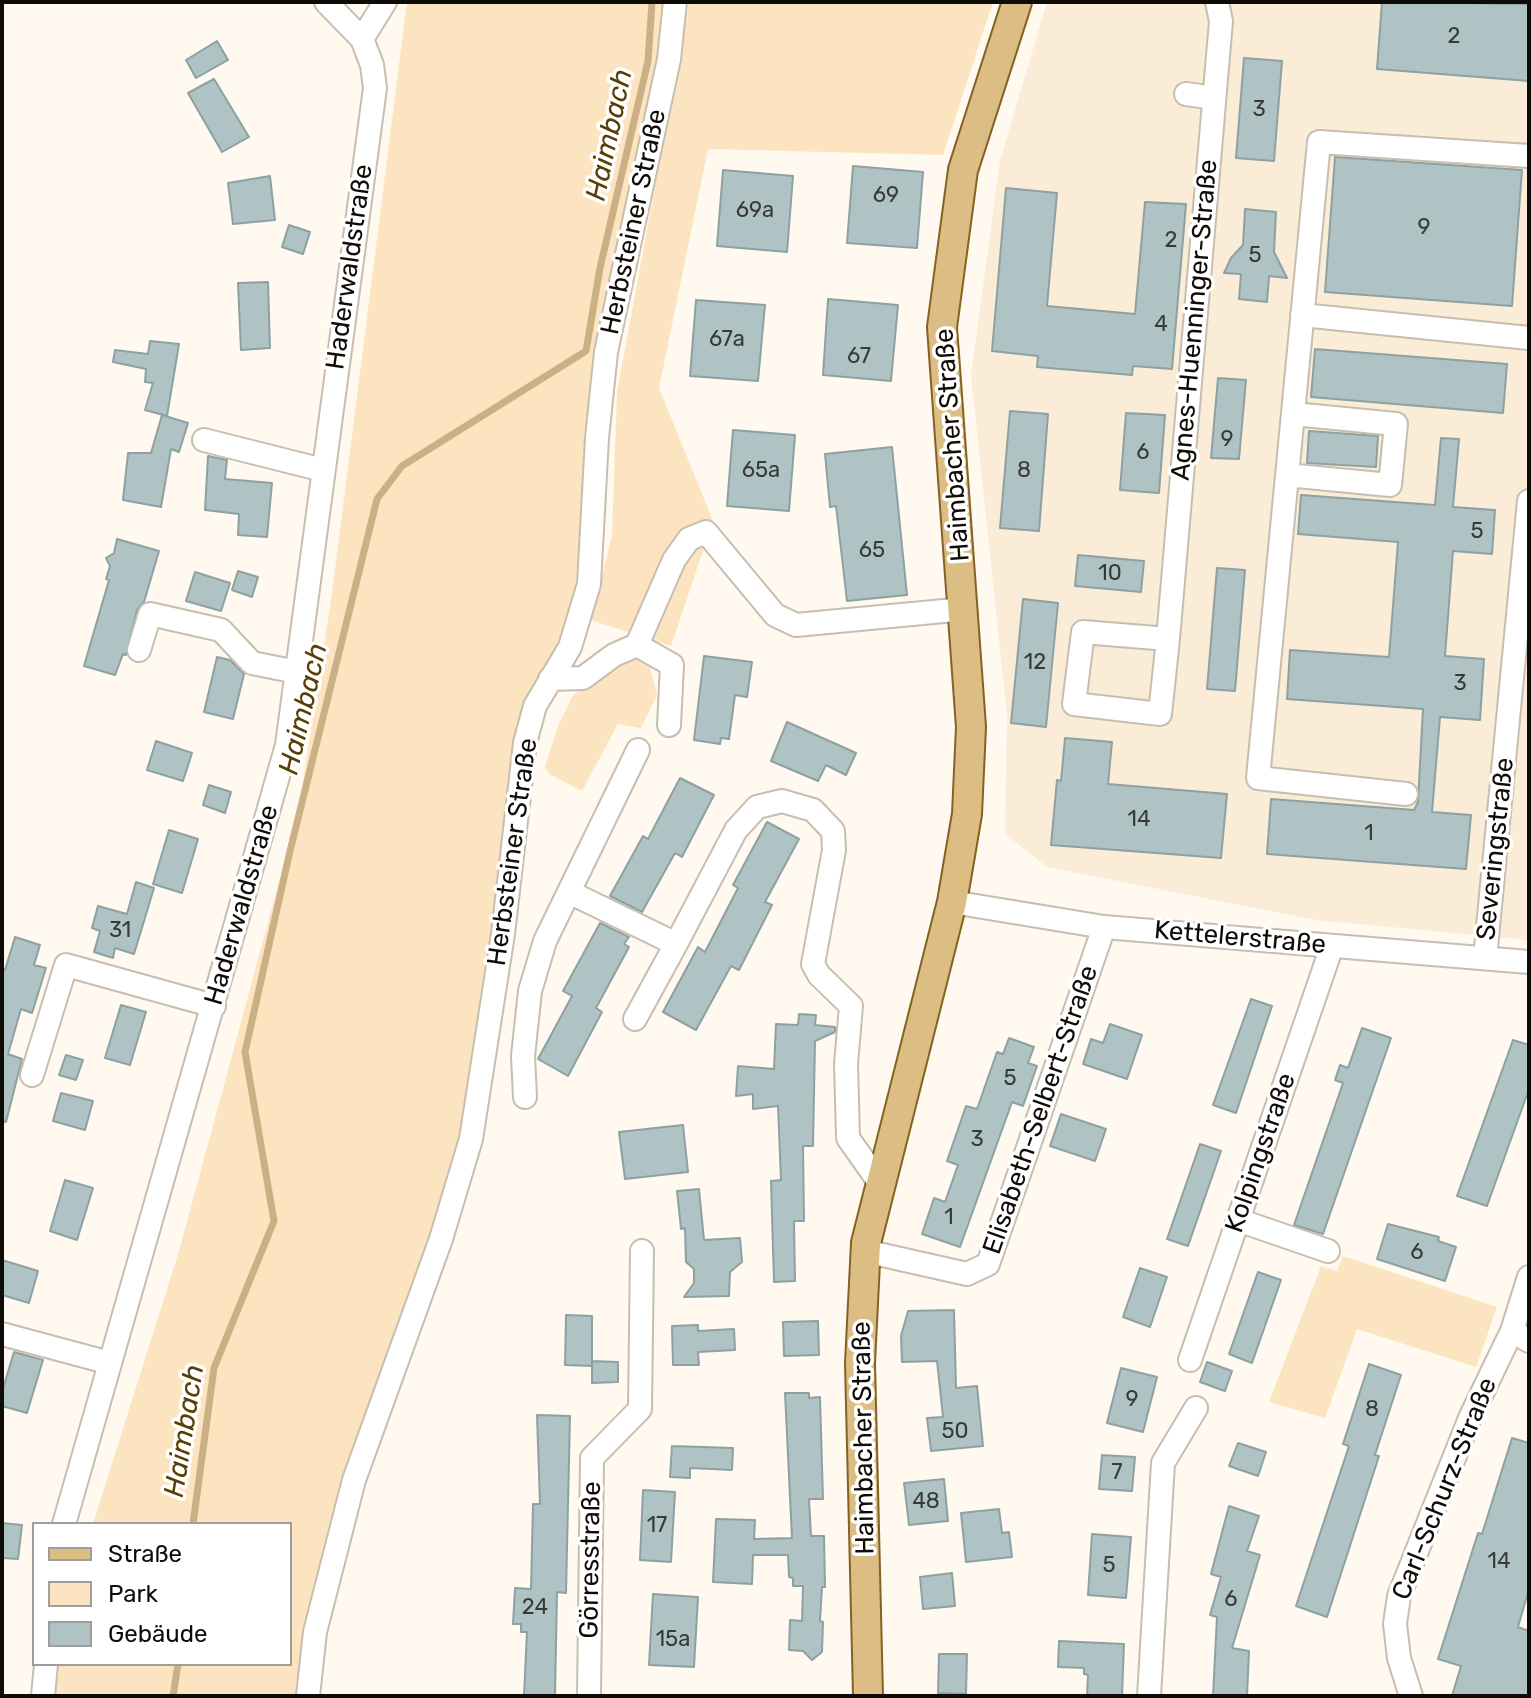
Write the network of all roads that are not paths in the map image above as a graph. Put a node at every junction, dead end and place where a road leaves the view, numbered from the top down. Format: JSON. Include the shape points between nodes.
{"nodes":[{"id":1,"x":326,"y":2,"type":"edge"},
{"id":2,"x":385,"y":2,"type":"edge"},
{"id":3,"x":675,"y":2,"type":"edge"},
{"id":4,"x":1017,"y":2,"type":"edge"},
{"id":5,"x":1217,"y":2,"type":"edge"},
{"id":6,"x":362,"y":39,"type":"junction"},
{"id":7,"x":1186,"y":94,"type":"dead end"},
{"id":8,"x":1214,"y":98,"type":"junction"},
{"id":9,"x":1529,"y":156,"type":"edge"},
{"id":10,"x":1302,"y":315,"type":"junction"},
{"id":11,"x":1529,"y":338,"type":"edge"},
{"id":12,"x":1293,"y":414,"type":"junction"},
{"id":13,"x":204,"y":440,"type":"dead end"},
{"id":14,"x":323,"y":470,"type":"junction"},
{"id":15,"x":1287,"y":475,"type":"junction"},
{"id":16,"x":1529,"y":501,"type":"edge"},
{"id":17,"x":965,"y":609,"type":"junction"},
{"id":18,"x":1168,"y":639,"type":"junction"},
{"id":19,"x":637,"y":645,"type":"junction"},
{"id":20,"x":139,"y":650,"type":"dead end"},
{"id":21,"x":297,"y":672,"type":"junction"},
{"id":22,"x":550,"y":679,"type":"junction"},
{"id":23,"x":669,"y":725,"type":"dead end"},
{"id":24,"x":638,"y":750,"type":"dead end"},
{"id":25,"x":1406,"y":794,"type":"dead end"},
{"id":26,"x":569,"y":892,"type":"junction"},
{"id":27,"x":952,"y":902,"type":"junction"},
{"id":28,"x":1104,"y":927,"type":"junction"},
{"id":29,"x":676,"y":944,"type":"junction"},
{"id":30,"x":1332,"y":946,"type":"junction"},
{"id":31,"x":1485,"y":958,"type":"junction"},
{"id":32,"x":1529,"y":962,"type":"edge"},
{"id":33,"x":214,"y":1006,"type":"junction"},
{"id":34,"x":635,"y":1019,"type":"dead end"},
{"id":35,"x":32,"y":1075,"type":"dead end"},
{"id":36,"x":525,"y":1097,"type":"dead end"},
{"id":37,"x":879,"y":1182,"type":"junction"},
{"id":38,"x":1238,"y":1220,"type":"junction"},
{"id":39,"x":642,"y":1251,"type":"dead end"},
{"id":40,"x":865,"y":1251,"type":"junction"},
{"id":41,"x":1328,"y":1251,"type":"dead end"},
{"id":42,"x":1529,"y":1277,"type":"edge"},
{"id":43,"x":2,"y":1334,"type":"edge"},
{"id":44,"x":1521,"y":1336,"type":"edge"},
{"id":45,"x":1190,"y":1360,"type":"dead end"},
{"id":46,"x":110,"y":1363,"type":"junction"},
{"id":47,"x":1196,"y":1408,"type":"dead end"},
{"id":48,"x":65,"y":1522,"type":"edge"},
{"id":49,"x":46,"y":1666,"type":"edge"},
{"id":50,"x":43,"y":1696,"type":"edge"},
{"id":51,"x":308,"y":1696,"type":"edge"},
{"id":52,"x":589,"y":1696,"type":"edge"},
{"id":53,"x":868,"y":1696,"type":"edge"},
{"id":54,"x":1149,"y":1696,"type":"edge"},
{"id":55,"x":1411,"y":1696,"type":"edge"}],
"edges":[{"from":1,"to":6,"type":"street","name":"Haderwaldstraße"},
{"from":2,"to":6,"type":"street"},
{"from":3,"to":22,"type":"street","name":"Herbsteiner Straße","via":[[669,59],[606,352],[589,584],[570,647]]},
{"from":4,"to":17,"type":"main road","name":"Haimbacher Straße","via":[[963,170],[942,327]]},
{"from":5,"to":8,"type":"street","name":"Agnes-Huenninger-Straße","via":[[1221,21]]},
{"from":6,"to":14,"type":"street","name":"Haderwaldstraße","via":[[375,88]]},
{"from":7,"to":8,"type":"street"},
{"from":8,"to":18,"type":"street","name":"Agnes-Huenninger-Straße"},
{"from":9,"to":10,"type":"street","via":[[1319,142]]},
{"from":10,"to":11,"type":"street"},
{"from":10,"to":12,"type":"street"},
{"from":12,"to":15,"type":"street"},
{"from":12,"to":15,"type":"street","via":[[1396,424],[1390,485]]},
{"from":13,"to":14,"type":"street"},
{"from":14,"to":21,"type":"street","name":"Haderwaldstraße"},
{"from":15,"to":25,"type":"street","via":[[1258,778]]},
{"from":16,"to":31,"type":"street","name":"Severingstraße"},
{"from":17,"to":19,"type":"street","via":[[796,625],[775,615],[706,532],[689,539],[674,560]]},
{"from":17,"to":27,"type":"main road","name":"Haimbacher Straße","via":[[971,727],[967,814]]},
{"from":18,"to":18,"type":"street","name":"Agnes-Huenninger-Straße","via":[[1160,714],[1074,704],[1083,632]]},
{"from":19,"to":22,"type":"street","via":[[583,678]]},
{"from":19,"to":23,"type":"street","via":[[672,665]]},
{"from":20,"to":21,"type":"street","via":[[150,614],[221,630],[252,663]]},
{"from":21,"to":33,"type":"street","name":"Haderwaldstraße","via":[[287,745]]},
{"from":22,"to":51,"type":"street","name":"Herbsteiner Straße","via":[[535,706],[525,743],[503,934],[471,1139],[441,1239],[354,1480],[315,1632]]},
{"from":24,"to":26,"type":"street"},
{"from":26,"to":29,"type":"street"},
{"from":26,"to":36,"type":"street","via":[[545,941],[530,991]]},
{"from":27,"to":28,"type":"street","name":"Kettelerstraße"},
{"from":27,"to":37,"type":"main road","name":"Haimbacher Straße"},
{"from":28,"to":30,"type":"street","name":"Kettelerstraße"},
{"from":28,"to":40,"type":"street","name":"Elisabeth-Selbert-Straße","via":[[988,1264],[967,1274]]},
{"from":29,"to":34,"type":"street"},
{"from":29,"to":37,"type":"street","via":[[736,830],[757,807],[782,801],[813,810],[833,831],[813,964],[851,1006],[848,1138]]},
{"from":30,"to":31,"type":"street","name":"Kettelerstraße"},
{"from":30,"to":38,"type":"street","name":"Kolpingstraße"},
{"from":31,"to":32,"type":"street","name":"Kettelerstraße"},
{"from":33,"to":35,"type":"street","via":[[66,965]]},
{"from":33,"to":46,"type":"street","name":"Haderwaldstraße"},
{"from":37,"to":40,"type":"main road","name":"Haimbacher Straße"},
{"from":38,"to":41,"type":"street"},
{"from":38,"to":45,"type":"street","name":"Kolpingstraße"},
{"from":39,"to":52,"type":"street","name":"Görresstraße","via":[[640,1409],[592,1458]]},
{"from":40,"to":53,"type":"main road","name":"Haimbacher Straße","via":[[860,1363]]},
{"from":42,"to":44,"type":"street","name":"Carl-Schurz-Straße"},
{"from":43,"to":46,"type":"street"},
{"from":44,"to":55,"type":"street","name":"Carl-Schurz-Straße","via":[[1470,1418],[1399,1596],[1399,1658]]},
{"from":46,"to":48,"type":"street","name":"Haderwaldstraße"},
{"from":47,"to":54,"type":"street","via":[[1163,1463]]},
{"from":49,"to":50,"type":"street"}]}
